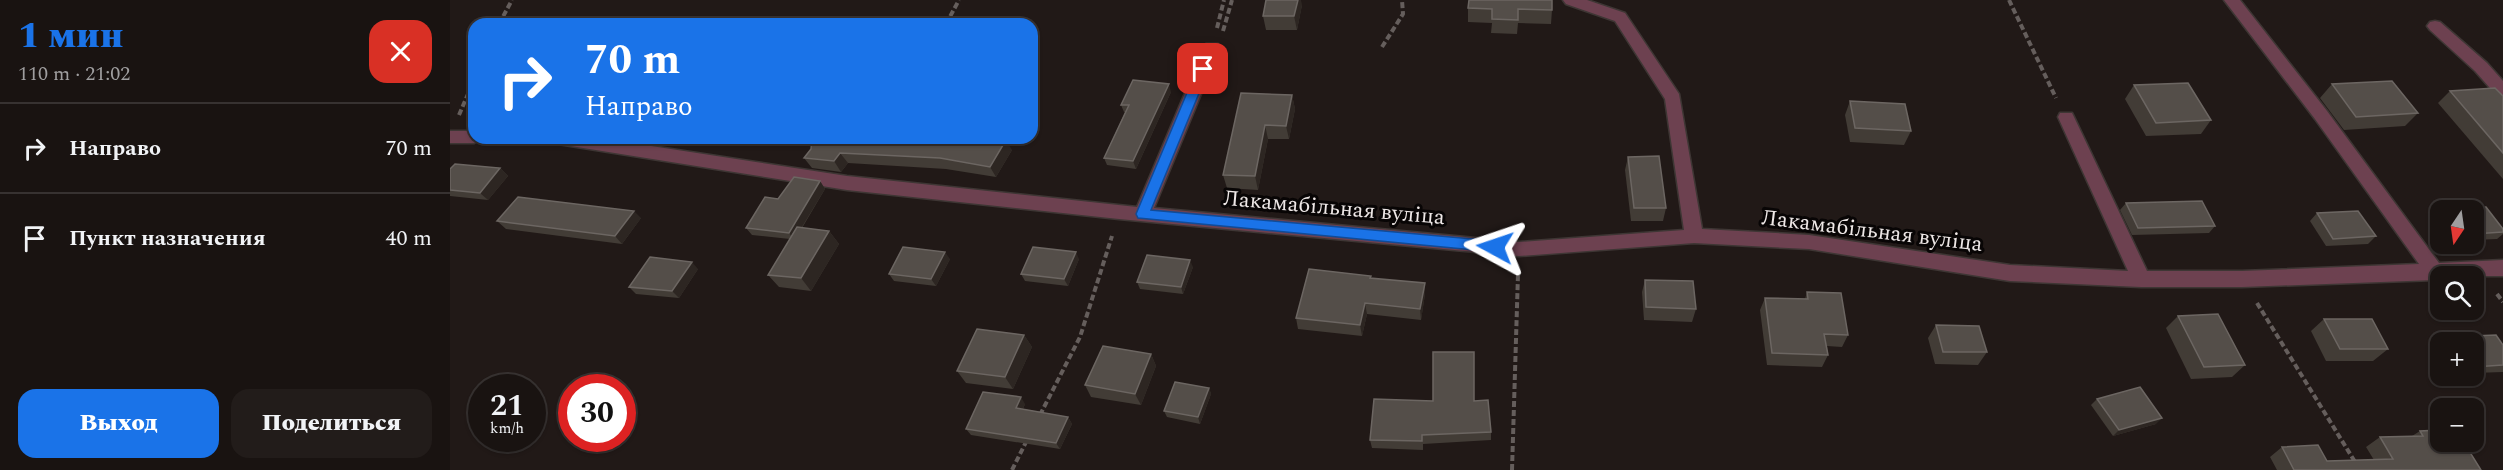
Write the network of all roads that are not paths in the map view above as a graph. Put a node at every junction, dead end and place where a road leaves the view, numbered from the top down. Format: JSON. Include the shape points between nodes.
{"nodes":[{"id":1,"x":1571,"y":0,"type":"edge"},
{"id":2,"x":2232,"y":0,"type":"edge"},
{"id":3,"x":2435,"y":26,"type":"dead end"},
{"id":4,"x":1212,"y":48,"type":"road end"},
{"id":5,"x":2503,"y":92,"type":"edge"},
{"id":6,"x":2066,"y":117,"type":"road end"},
{"id":7,"x":450,"y":137,"type":"edge"},
{"id":8,"x":468,"y":137,"type":"edge"},
{"id":9,"x":597,"y":144,"type":"edge"},
{"id":10,"x":1143,"y":214,"type":"junction"},
{"id":11,"x":1694,"y":236,"type":"junction"},
{"id":12,"x":2431,"y":266,"type":"edge"},
{"id":13,"x":2503,"y":268,"type":"edge"},
{"id":14,"x":2484,"y":269,"type":"edge"},
{"id":15,"x":2430,"y":272,"type":"edge"},
{"id":16,"x":2142,"y":279,"type":"junction"}],
"edges":[{"from":1,"to":11,"type":"street","via":[[1620,17],[1673,98]]},
{"from":2,"to":12,"type":"street"},
{"from":3,"to":5,"type":"street"},
{"from":4,"to":10,"type":"street"},
{"from":6,"to":16,"type":"street"},
{"from":7,"to":8,"type":"street"},
{"from":9,"to":10,"type":"street","name":"Лакамабільная вуліца","via":[[847,183]]},
{"from":10,"to":11,"type":"street","name":"Лакамабільная вуліца","via":[[1519,249]]},
{"from":11,"to":16,"type":"street","name":"Лакамабільная вуліца","via":[[1809,242],[2010,273]]},
{"from":13,"to":14,"type":"street","name":"Лакамабільная вуліца"},
{"from":15,"to":16,"type":"street","name":"Лакамабільная вуліца"}]}
